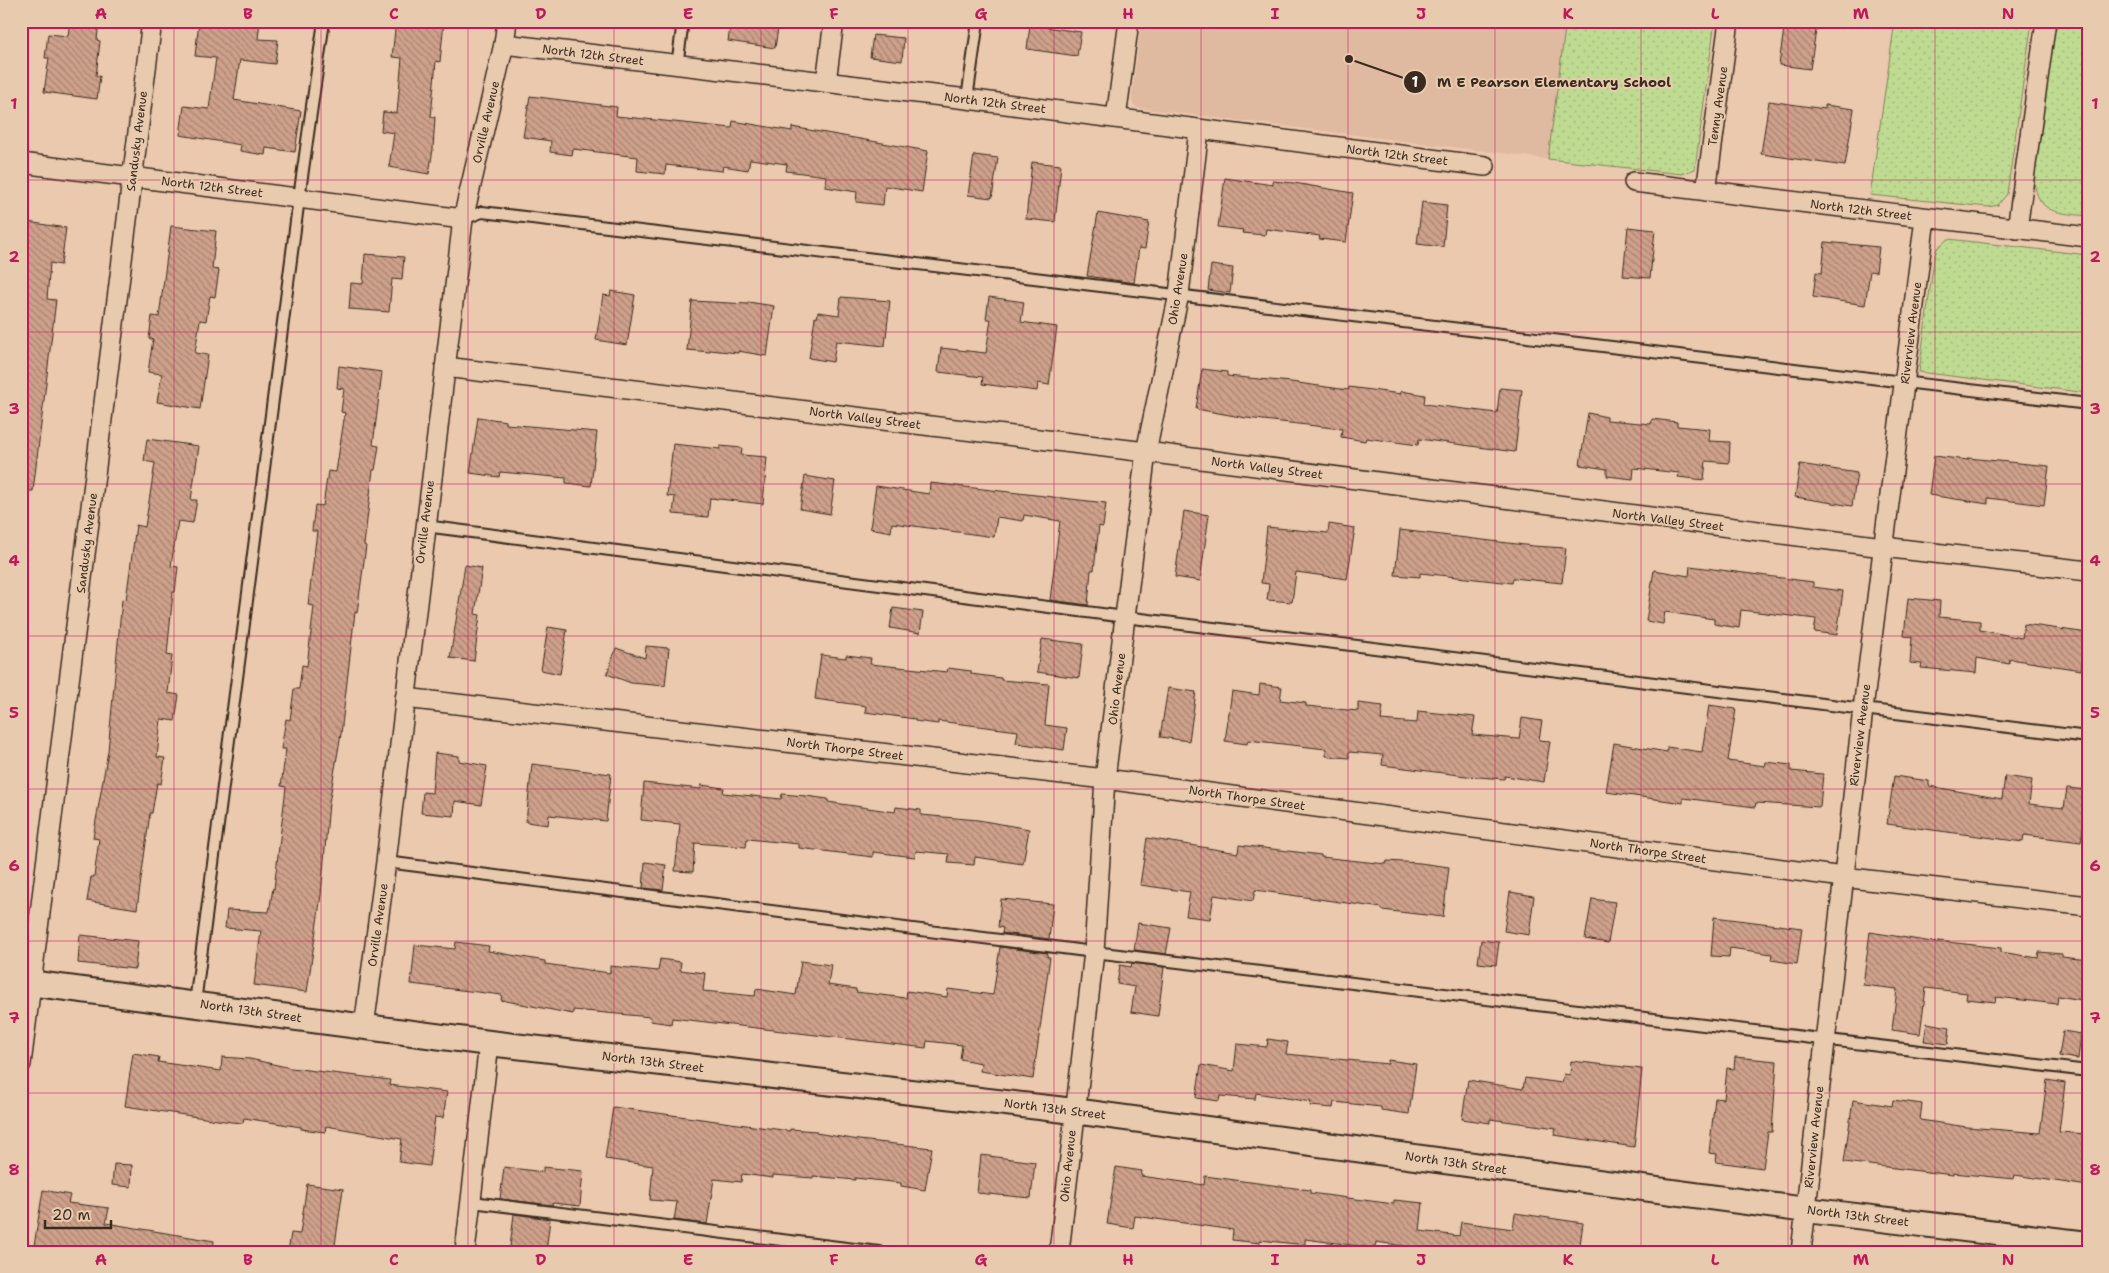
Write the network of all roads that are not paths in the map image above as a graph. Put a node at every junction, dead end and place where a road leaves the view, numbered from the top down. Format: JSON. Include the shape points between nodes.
{"nodes":[{"id":1,"x":152,"y":21,"type":"edge"},
{"id":2,"x":324,"y":21,"type":"edge"},
{"id":3,"x":507,"y":21,"type":"edge"},
{"id":4,"x":683,"y":21,"type":"edge"},
{"id":5,"x":834,"y":21,"type":"edge"},
{"id":6,"x":978,"y":21,"type":"edge"},
{"id":7,"x":1129,"y":21,"type":"edge"},
{"id":8,"x":1729,"y":21,"type":"edge"},
{"id":9,"x":2046,"y":21,"type":"edge"},
{"id":10,"x":504,"y":44,"type":"junction"},
{"id":11,"x":677,"y":66,"type":"junction"},
{"id":12,"x":826,"y":82,"type":"junction"},
{"id":13,"x":967,"y":99,"type":"junction"},
{"id":14,"x":1116,"y":118,"type":"junction"},
{"id":15,"x":1199,"y":130,"type":"junction"},
{"id":16,"x":21,"y":163,"type":"edge"},
{"id":17,"x":1485,"y":166,"type":"dead end"},
{"id":18,"x":132,"y":177,"type":"junction"},
{"id":19,"x":1634,"y":182,"type":"dead end"},
{"id":20,"x":1706,"y":191,"type":"junction"},
{"id":21,"x":299,"y":198,"type":"junction"},
{"id":22,"x":1925,"y":218,"type":"junction"},
{"id":23,"x":463,"y":219,"type":"junction"},
{"id":24,"x":2018,"y":229,"type":"junction"},
{"id":25,"x":2088,"y":237,"type":"edge"},
{"id":26,"x":1179,"y":294,"type":"junction"},
{"id":27,"x":445,"y":367,"type":"junction"},
{"id":28,"x":1906,"y":382,"type":"junction"},
{"id":29,"x":2088,"y":404,"type":"edge"},
{"id":30,"x":1146,"y":452,"type":"junction"},
{"id":31,"x":425,"y":526,"type":"junction"},
{"id":32,"x":1883,"y":547,"type":"junction"},
{"id":33,"x":2088,"y":571,"type":"edge"},
{"id":34,"x":1125,"y":617,"type":"junction"},
{"id":35,"x":405,"y":698,"type":"junction"},
{"id":36,"x":1863,"y":709,"type":"junction"},
{"id":37,"x":2088,"y":737,"type":"edge"},
{"id":38,"x":1106,"y":779,"type":"junction"},
{"id":39,"x":386,"y":862,"type":"junction"},
{"id":40,"x":1843,"y":877,"type":"junction"},
{"id":41,"x":2088,"y":906,"type":"edge"},
{"id":42,"x":1094,"y":952,"type":"junction"},
{"id":43,"x":26,"y":982,"type":"edge"},
{"id":44,"x":195,"y":1003,"type":"junction"},
{"id":45,"x":364,"y":1027,"type":"junction"},
{"id":46,"x":1825,"y":1039,"type":"junction"},
{"id":47,"x":489,"y":1043,"type":"junction"},
{"id":48,"x":21,"y":1064,"type":"edge"},
{"id":49,"x":2088,"y":1072,"type":"edge"},
{"id":50,"x":1074,"y":1111,"type":"junction"},
{"id":51,"x":472,"y":1202,"type":"junction"},
{"id":52,"x":1806,"y":1210,"type":"junction"},
{"id":53,"x":2088,"y":1244,"type":"edge"},
{"id":54,"x":465,"y":1252,"type":"edge"},
{"id":55,"x":879,"y":1252,"type":"edge"},
{"id":56,"x":1059,"y":1252,"type":"edge"},
{"id":57,"x":1801,"y":1252,"type":"edge"}],
"edges":[{"from":1,"to":18,"type":"street","name":"Sandusky Avenue"},
{"from":2,"to":21,"type":"lane"},
{"from":3,"to":10,"type":"street","name":"Orville Avenue"},
{"from":4,"to":11,"type":"lane"},
{"from":5,"to":12,"type":"street"},
{"from":6,"to":13,"type":"lane"},
{"from":7,"to":14,"type":"street"},
{"from":8,"to":20,"type":"street","name":"Tenny Avenue"},
{"from":9,"to":24,"type":"street"},
{"from":10,"to":11,"type":"street","name":"North 12th Street"},
{"from":10,"to":23,"type":"street","name":"Orville Avenue"},
{"from":11,"to":12,"type":"street","name":"North 12th Street"},
{"from":12,"to":13,"type":"street","name":"North 12th Street"},
{"from":13,"to":14,"type":"street","name":"North 12th Street"},
{"from":14,"to":15,"type":"street","name":"North 12th Street"},
{"from":15,"to":17,"type":"street","name":"North 12th Street"},
{"from":15,"to":26,"type":"street","name":"Ohio Avenue"},
{"from":16,"to":18,"type":"street","name":"North 12th Street"},
{"from":18,"to":21,"type":"street","name":"North 12th Street"},
{"from":18,"to":43,"type":"street","name":"Sandusky Avenue"},
{"from":19,"to":20,"type":"street","name":"North 12th Street"},
{"from":20,"to":22,"type":"street","name":"North 12th Street"},
{"from":21,"to":23,"type":"street","name":"North 12th Street"},
{"from":21,"to":44,"type":"lane"},
{"from":22,"to":24,"type":"street","name":"North 12th Street"},
{"from":22,"to":28,"type":"street","name":"Riverview Avenue"},
{"from":23,"to":26,"type":"lane","via":[[482,212]]},
{"from":23,"to":27,"type":"street","name":"Orville Avenue"},
{"from":24,"to":25,"type":"street","name":"North 12th Street"},
{"from":26,"to":28,"type":"lane"},
{"from":26,"to":30,"type":"street","name":"Ohio Avenue"},
{"from":27,"to":30,"type":"street","name":"North Valley Street"},
{"from":27,"to":31,"type":"street","name":"Orville Avenue"},
{"from":28,"to":29,"type":"lane"},
{"from":28,"to":32,"type":"street","name":"Riverview Avenue"},
{"from":30,"to":32,"type":"street","name":"North Valley Street"},
{"from":30,"to":34,"type":"street","name":"Ohio Avenue"},
{"from":31,"to":34,"type":"lane"},
{"from":31,"to":35,"type":"street","name":"Orville Avenue"},
{"from":32,"to":33,"type":"street","name":"North Valley Street"},
{"from":32,"to":36,"type":"street","name":"Riverview Avenue"},
{"from":34,"to":36,"type":"lane"},
{"from":34,"to":38,"type":"street","name":"Ohio Avenue"},
{"from":35,"to":38,"type":"street","name":"North Thorpe Street"},
{"from":35,"to":39,"type":"street","name":"Orville Avenue"},
{"from":36,"to":37,"type":"lane"},
{"from":36,"to":40,"type":"street","name":"Riverview Avenue"},
{"from":38,"to":40,"type":"street","name":"North Thorpe Street"},
{"from":38,"to":42,"type":"street","name":"Ohio Avenue"},
{"from":39,"to":42,"type":"lane"},
{"from":39,"to":45,"type":"street","name":"Orville Avenue"},
{"from":40,"to":41,"type":"street","name":"North Thorpe Street"},
{"from":40,"to":46,"type":"street","name":"Riverview Avenue"},
{"from":42,"to":46,"type":"lane"},
{"from":42,"to":50,"type":"street","name":"Ohio Avenue"},
{"from":43,"to":44,"type":"street","name":"North 13th Street"},
{"from":43,"to":48,"type":"street","name":"Sandusky Avenue"},
{"from":44,"to":45,"type":"street","name":"North 13th Street"},
{"from":45,"to":47,"type":"street","name":"North 13th Street"},
{"from":46,"to":49,"type":"lane"},
{"from":46,"to":52,"type":"street","name":"Riverview Avenue"},
{"from":47,"to":50,"type":"street","name":"North 13th Street"},
{"from":47,"to":51,"type":"street"},
{"from":50,"to":52,"type":"street","name":"North 13th Street"},
{"from":50,"to":56,"type":"street","name":"Ohio Avenue"},
{"from":51,"to":54,"type":"street"},
{"from":51,"to":55,"type":"lane"},
{"from":52,"to":53,"type":"street","name":"North 13th Street"},
{"from":52,"to":57,"type":"street","name":"Riverview Avenue"}]}
